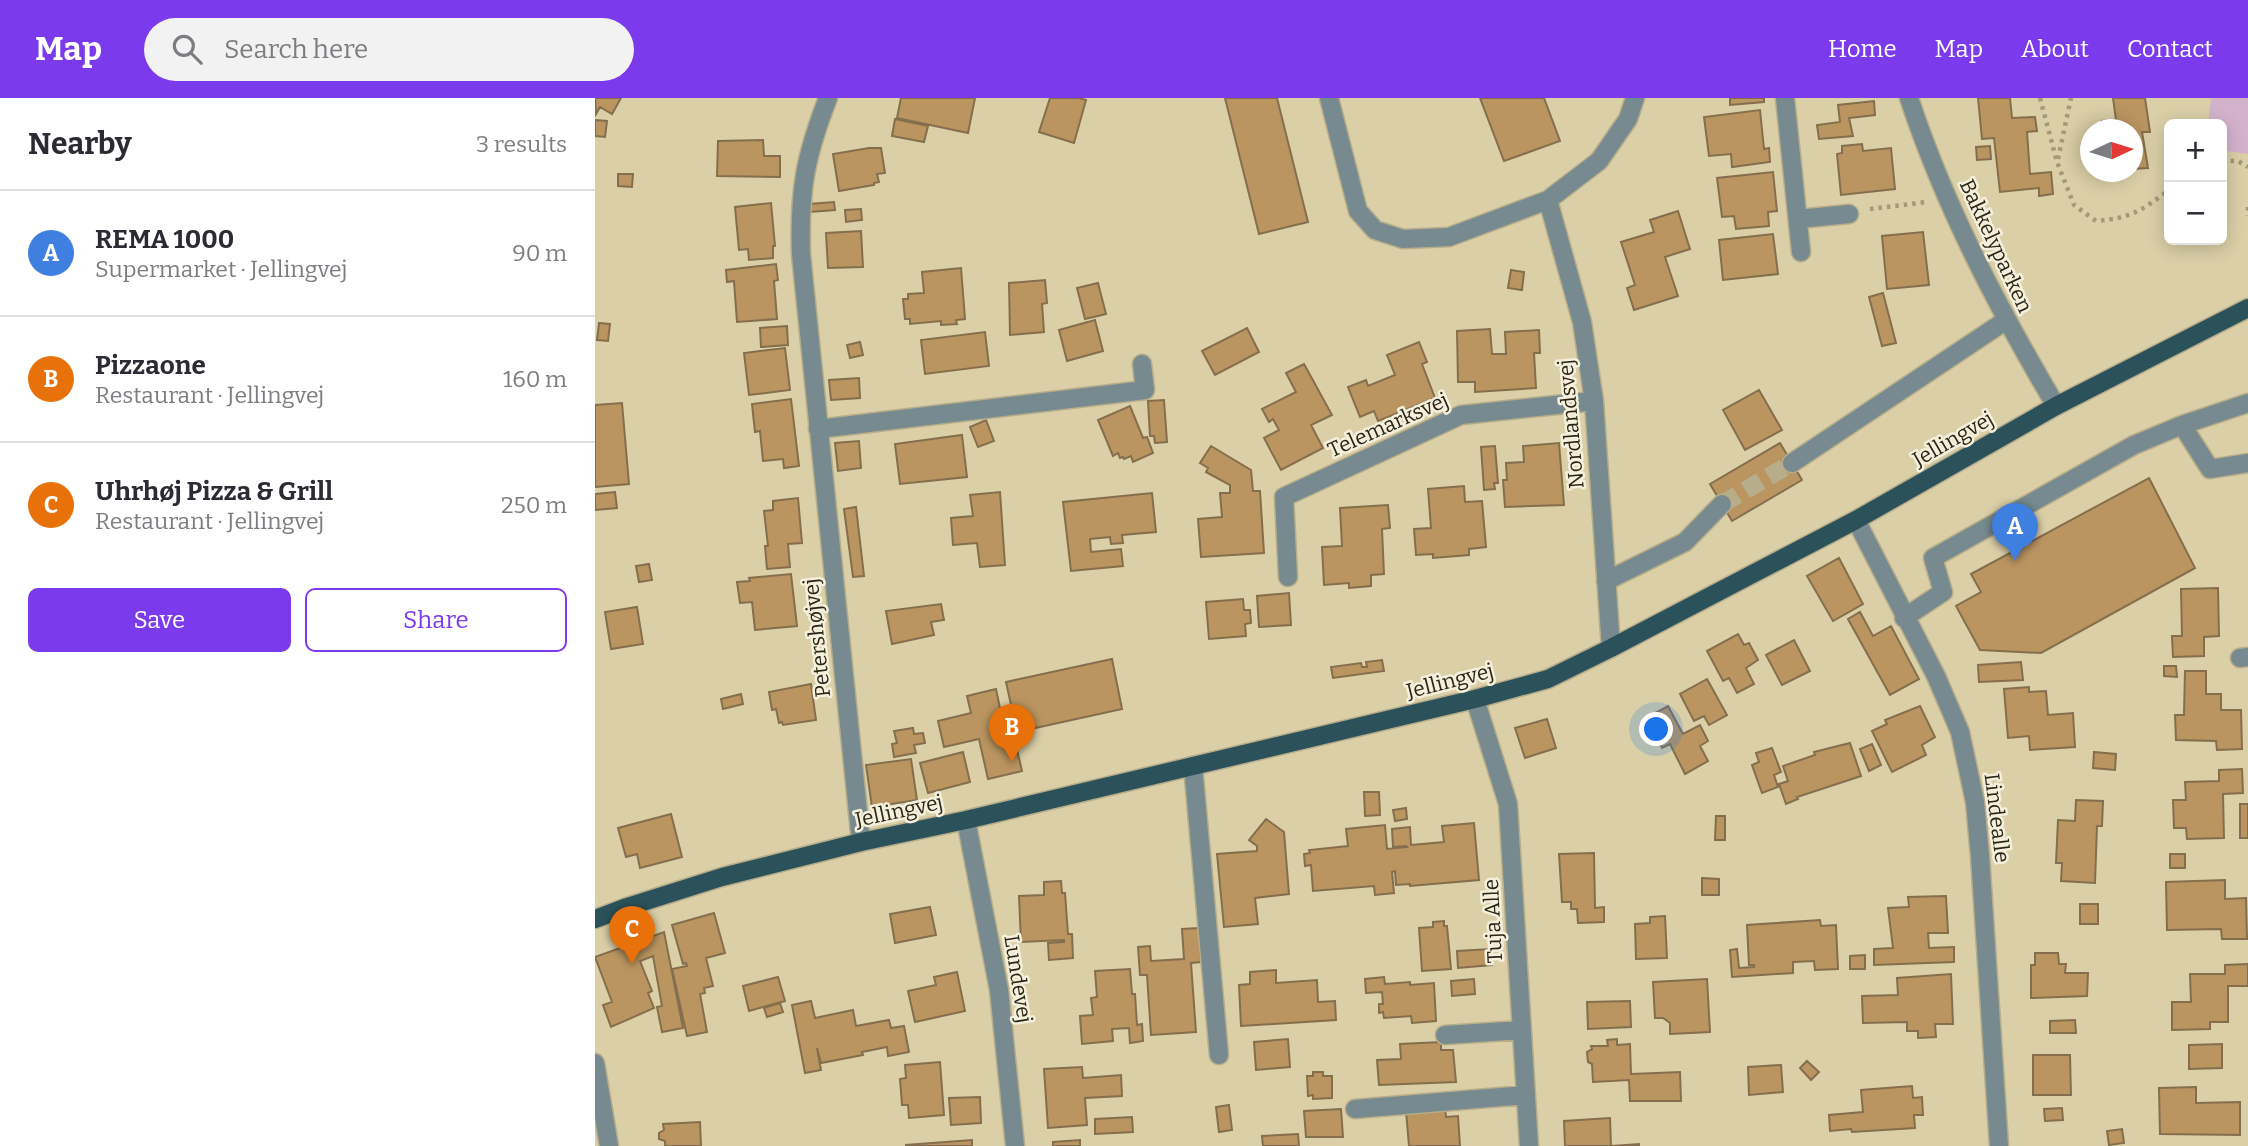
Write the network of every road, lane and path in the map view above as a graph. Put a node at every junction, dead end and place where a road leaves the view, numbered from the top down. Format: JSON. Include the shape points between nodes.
{"nodes":[{"id":1,"x":828,"y":98,"type":"edge"},
{"id":2,"x":1329,"y":98,"type":"edge"},
{"id":3,"x":1635,"y":98,"type":"edge"},
{"id":4,"x":1785,"y":98,"type":"edge"},
{"id":5,"x":1909,"y":98,"type":"edge"},
{"id":6,"x":2040,"y":98,"type":"edge"},
{"id":7,"x":2071,"y":98,"type":"edge"},
{"id":8,"x":2227,"y":161,"type":"edge"},
{"id":9,"x":2057,"y":162,"type":"junction"},
{"id":10,"x":2248,"y":167,"type":"edge"},
{"id":11,"x":2164,"y":194,"type":"edge"},
{"id":12,"x":1548,"y":200,"type":"junction"},
{"id":13,"x":1948,"y":200,"type":"junction"},
{"id":14,"x":2248,"y":206,"type":"edge"},
{"id":15,"x":1849,"y":214,"type":"joint"},
{"id":16,"x":2248,"y":216,"type":"edge"},
{"id":17,"x":1798,"y":219,"type":"junction"},
{"id":18,"x":1801,"y":252,"type":"dead end"},
{"id":19,"x":2248,"y":308,"type":"edge"},
{"id":20,"x":2005,"y":321,"type":"junction"},
{"id":21,"x":1142,"y":364,"type":"dead end"},
{"id":22,"x":1594,"y":401,"type":"junction"},
{"id":23,"x":2248,"y":403,"type":"edge"},
{"id":24,"x":2056,"y":407,"type":"junction"},
{"id":25,"x":2182,"y":425,"type":"junction"},
{"id":26,"x":817,"y":429,"type":"junction"},
{"id":27,"x":1792,"y":463,"type":"tunnel mouth"},
{"id":28,"x":2248,"y":463,"type":"edge"},
{"id":29,"x":1722,"y":504,"type":"tunnel mouth"},
{"id":30,"x":1856,"y":520,"type":"junction"},
{"id":31,"x":1288,"y":577,"type":"dead end"},
{"id":32,"x":1606,"y":581,"type":"junction"},
{"id":33,"x":1904,"y":618,"type":"junction"},
{"id":34,"x":1611,"y":649,"type":"junction"},
{"id":35,"x":1475,"y":699,"type":"junction"},
{"id":36,"x":1193,"y":766,"type":"junction"},
{"id":37,"x":966,"y":820,"type":"junction"},
{"id":38,"x":861,"y":842,"type":"junction"},
{"id":39,"x":595,"y":919,"type":"edge"},
{"id":40,"x":1522,"y":1030,"type":"junction"},
{"id":41,"x":1445,"y":1035,"type":"dead end"},
{"id":42,"x":1219,"y":1055,"type":"dead end"},
{"id":43,"x":595,"y":1063,"type":"edge"},
{"id":44,"x":1526,"y":1095,"type":"junction"},
{"id":45,"x":1355,"y":1109,"type":"dead end"},
{"id":46,"x":609,"y":1146,"type":"edge"},
{"id":47,"x":1014,"y":1146,"type":"edge"},
{"id":48,"x":1529,"y":1146,"type":"edge"},
{"id":49,"x":1999,"y":1146,"type":"edge"}],
"edges":[{"from":1,"to":26,"type":"street","name":"Petershøjvej","via":[[812,139],[800,209]]},
{"from":2,"to":12,"type":"street","via":[[1358,211],[1375,230],[1403,239],[1449,237]]},
{"from":3,"to":12,"type":"street","via":[[1628,119],[1599,161]]},
{"from":4,"to":17,"type":"street"},
{"from":5,"to":13,"type":"street","name":"Bakkelyparken"},
{"from":6,"to":9,"type":"path"},
{"from":7,"to":9,"type":"path"},
{"from":8,"to":10,"type":"path","via":[[2238,160]]},
{"from":9,"to":11,"type":"path","via":[[2074,205],[2095,221],[2122,219]]},
{"from":12,"to":22,"type":"street","name":"Nordlandsvej","via":[[1583,322]]},
{"from":13,"to":15,"type":"path"},
{"from":13,"to":20,"type":"street","name":"Bakkelyparken"},
{"from":14,"to":16,"type":"path"},
{"from":15,"to":17,"type":"street"},
{"from":17,"to":18,"type":"street"},
{"from":19,"to":24,"type":"main road","name":"Jellingvej"},
{"from":20,"to":24,"type":"street","name":"Bakkelyparken"},
{"from":20,"to":27,"type":"street"},
{"from":21,"to":26,"type":"street","via":[[1145,390]]},
{"from":22,"to":31,"type":"street","name":"Telemarksvej","via":[[1461,415],[1284,497]]},
{"from":22,"to":32,"type":"street","name":"Nordlandsvej"},
{"from":23,"to":25,"type":"street"},
{"from":24,"to":30,"type":"main road","name":"Jellingvej"},
{"from":25,"to":28,"type":"street","via":[[2210,469]]},
{"from":25,"to":33,"type":"street","via":[[2133,445],[1933,558],[1943,592]]},
{"from":26,"to":38,"type":"street","name":"Petershøjvej"},
{"from":29,"to":32,"type":"street","via":[[1685,541]]},
{"from":30,"to":33,"type":"street","name":"Lindealle"},
{"from":30,"to":34,"type":"main road","name":"Jellingvej"},
{"from":32,"to":34,"type":"street","name":"Nordlandsvej"},
{"from":33,"to":49,"type":"street","name":"Lindealle","via":[[1960,732],[1975,802]]},
{"from":34,"to":35,"type":"main road","name":"Jellingvej","via":[[1548,679]]},
{"from":35,"to":36,"type":"main road","name":"Jellingvej"},
{"from":35,"to":40,"type":"street","name":"Tuja Alle","via":[[1508,804]]},
{"from":36,"to":37,"type":"main road","name":"Jellingvej"},
{"from":36,"to":42,"type":"street"},
{"from":37,"to":38,"type":"main road","name":"Jellingvej"},
{"from":37,"to":47,"type":"street","name":"Lundevej","via":[[999,990]]},
{"from":38,"to":39,"type":"main road","name":"Jellingvej","via":[[722,877]]},
{"from":40,"to":41,"type":"street"},
{"from":40,"to":44,"type":"street","name":"Tuja Alle"},
{"from":43,"to":46,"type":"street"},
{"from":44,"to":45,"type":"street"},
{"from":44,"to":48,"type":"street","name":"Tuja Alle"}]}
